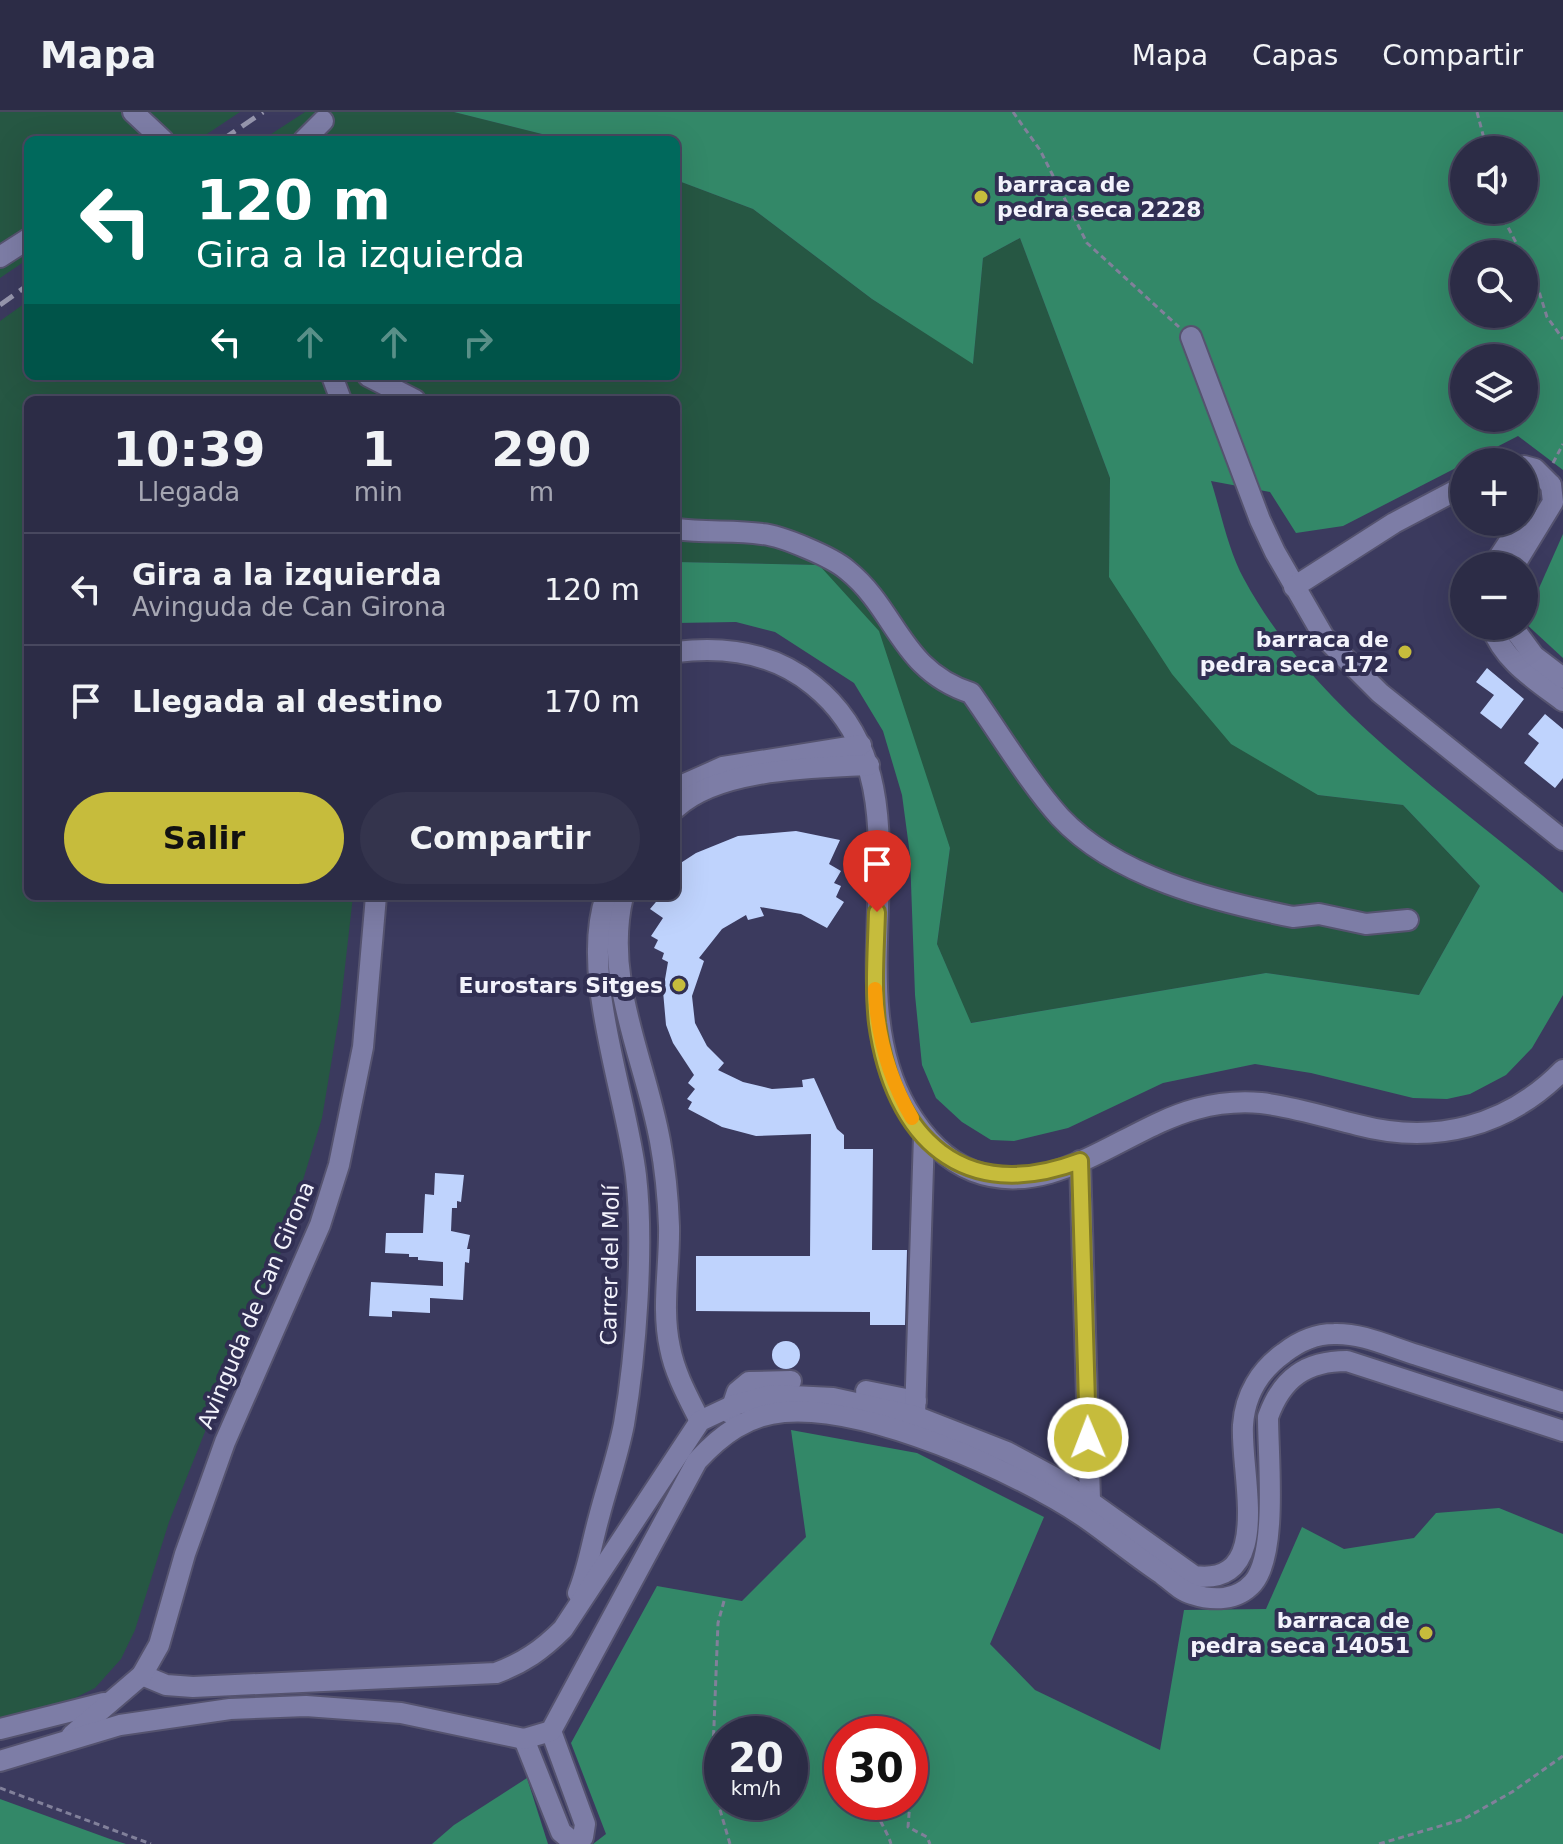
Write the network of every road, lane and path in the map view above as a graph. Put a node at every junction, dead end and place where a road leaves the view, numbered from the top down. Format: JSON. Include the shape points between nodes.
{"nodes":[{"id":1,"x":133,"y":112,"type":"edge"},
{"id":2,"x":1013,"y":112,"type":"edge"},
{"id":3,"x":1477,"y":112,"type":"edge"},
{"id":4,"x":323,"y":121,"type":"dead end"},
{"id":5,"x":151,"y":136,"type":"edge"},
{"id":6,"x":308,"y":136,"type":"edge"},
{"id":7,"x":1483,"y":136,"type":"edge"},
{"id":8,"x":24,"y":242,"type":"edge"},
{"id":9,"x":0,"y":257,"type":"edge"},
{"id":10,"x":1538,"y":288,"type":"edge"},
{"id":11,"x":1191,"y":337,"type":"joint"},
{"id":12,"x":1563,"y":339,"type":"edge"},
{"id":13,"x":376,"y":380,"type":"edge"},
{"id":14,"x":407,"y":396,"type":"edge"},
{"id":15,"x":1563,"y":444,"type":"edge"},
{"id":16,"x":1539,"y":475,"type":"edge"},
{"id":17,"x":1450,"y":493,"type":"edge"},
{"id":18,"x":680,"y":529,"type":"edge"},
{"id":19,"x":1523,"y":552,"type":"edge"},
{"id":20,"x":1294,"y":587,"type":"junction"},
{"id":21,"x":1497,"y":640,"type":"edge"},
{"id":22,"x":1522,"y":640,"type":"edge"},
{"id":23,"x":680,"y":652,"type":"edge"},
{"id":24,"x":1563,"y":678,"type":"edge"},
{"id":25,"x":1563,"y":701,"type":"edge"},
{"id":26,"x":861,"y":745,"type":"junction"},
{"id":27,"x":869,"y":765,"type":"junction"},
{"id":28,"x":680,"y":786,"type":"edge"},
{"id":29,"x":680,"y":805,"type":"edge"},
{"id":30,"x":1563,"y":840,"type":"edge"},
{"id":31,"x":376,"y":900,"type":"edge"},
{"id":32,"x":605,"y":900,"type":"edge"},
{"id":33,"x":622,"y":900,"type":"edge"},
{"id":34,"x":1408,"y":920,"type":"dead end"},
{"id":35,"x":1563,"y":1070,"type":"edge"},
{"id":36,"x":924,"y":1136,"type":"junction"},
{"id":37,"x":1080,"y":1161,"type":"junction"},
{"id":38,"x":1563,"y":1402,"type":"edge"},
{"id":39,"x":734,"y":1405,"type":"junction"},
{"id":40,"x":915,"y":1408,"type":"junction"},
{"id":41,"x":700,"y":1421,"type":"junction"},
{"id":42,"x":1563,"y":1431,"type":"edge"},
{"id":43,"x":718,"y":1438,"type":"junction"},
{"id":44,"x":1086,"y":1508,"type":"junction"},
{"id":45,"x":724,"y":1601,"type":"dead end"},
{"id":46,"x":563,"y":1629,"type":"junction"},
{"id":47,"x":142,"y":1675,"type":"junction"},
{"id":48,"x":112,"y":1701,"type":"junction"},
{"id":49,"x":0,"y":1729,"type":"edge"},
{"id":50,"x":551,"y":1731,"type":"junction"},
{"id":51,"x":524,"y":1739,"type":"junction"},
{"id":52,"x":66,"y":1740,"type":"junction"},
{"id":53,"x":1563,"y":1756,"type":"edge"},
{"id":54,"x":0,"y":1761,"type":"edge"},
{"id":55,"x":0,"y":1788,"type":"edge"},
{"id":56,"x":882,"y":1820,"type":"edge"},
{"id":57,"x":909,"y":1820,"type":"edge"},
{"id":58,"x":151,"y":1844,"type":"edge"},
{"id":59,"x":730,"y":1844,"type":"edge"},
{"id":60,"x":891,"y":1844,"type":"edge"},
{"id":61,"x":930,"y":1844,"type":"edge"},
{"id":62,"x":1379,"y":1844,"type":"edge"}],
"edges":[{"from":1,"to":5,"type":"street"},
{"from":2,"to":11,"type":"path","via":[[1040,150],[1087,243]]},
{"from":3,"to":7,"type":"path"},
{"from":4,"to":6,"type":"street"},
{"from":8,"to":9,"type":"street"},
{"from":10,"to":12,"type":"path","via":[[1547,317]]},
{"from":11,"to":20,"type":"street","via":[[1250,495]]},
{"from":13,"to":14,"type":"street"},
{"from":15,"to":16,"type":"path"},
{"from":16,"to":19,"type":"street","via":[[1553,502]]},
{"from":17,"to":20,"type":"street"},
{"from":18,"to":34,"type":"street","via":[[765,534],[845,567],[866,587],[926,669],[971,693],[1060,816],[1101,852],[1133,871],[1293,917],[1319,914],[1366,924]]},
{"from":20,"to":30,"type":"street","via":[[1337,653]]},
{"from":21,"to":25,"type":"street","via":[[1517,666]]},
{"from":22,"to":24,"type":"street"},
{"from":23,"to":26,"type":"street","via":[[741,652],[796,673],[824,694]]},
{"from":26,"to":27,"type":"street"},
{"from":26,"to":28,"type":"street","via":[[723,767]]},
{"from":27,"to":29,"type":"street","via":[[735,780]]},
{"from":27,"to":36,"type":"street","via":[[878,819],[877,1023],[893,1081]]},
{"from":31,"to":47,"type":"street","name":"Avinguda de Can Girona","via":[[363,1047],[339,1165],[320,1225],[225,1442],[159,1645]]},
{"from":32,"to":46,"type":"street","name":"Carrer del Molí","via":[[599,939],[601,994],[637,1180],[635,1296],[623,1426],[583,1581]]},
{"from":33,"to":41,"type":"street","via":[[618,975],[654,1112],[666,1183],[666,1322],[677,1372]]},
{"from":35,"to":37,"type":"street","via":[[1521,1105],[1441,1134],[1386,1131],[1285,1106],[1239,1101],[1193,1109]]},
{"from":36,"to":37,"type":"street","via":[[957,1163],[995,1176],[1036,1175]]},
{"from":36,"to":40,"type":"street"},
{"from":37,"to":44,"type":"street"},
{"from":38,"to":44,"type":"street","via":[[1372,1340],[1318,1336],[1288,1349],[1257,1380],[1243,1424],[1247,1541],[1240,1562],[1227,1574],[1214,1579],[1194,1576]]},
{"from":39,"to":40,"type":"street","via":[[772,1395],[810,1394]]},
{"from":39,"to":40,"type":"street","via":[[743,1385],[764,1382],[839,1385]]},
{"from":39,"to":41,"type":"street"},
{"from":39,"to":43,"type":"street"},
{"from":40,"to":44,"type":"street","via":[[1007,1452]]},
{"from":41,"to":46,"type":"street"},
{"from":42,"to":44,"type":"street","via":[[1347,1361],[1310,1365],[1290,1378],[1268,1417],[1266,1561],[1251,1586],[1224,1599],[1189,1594]]},
{"from":43,"to":44,"type":"street","via":[[752,1419],[783,1412],[843,1418],[959,1452]]},
{"from":43,"to":50,"type":"street","via":[[697,1461]]},
{"from":45,"to":59,"type":"path","via":[[718,1623],[713,1751],[718,1803]]},
{"from":46,"to":47,"type":"street","via":[[532,1656],[496,1673],[193,1687],[166,1685]]},
{"from":47,"to":48,"type":"street"},
{"from":48,"to":49,"type":"street"},
{"from":48,"to":52,"type":"street"},
{"from":50,"to":51,"type":"street"},
{"from":50,"to":51,"type":"street","via":[[585,1824],[583,1837],[573,1842],[561,1832]]},
{"from":51,"to":52,"type":"street","via":[[401,1713],[306,1706],[150,1719]]},
{"from":52,"to":54,"type":"street"},
{"from":53,"to":62,"type":"path","via":[[1464,1819]]},
{"from":55,"to":58,"type":"path"},
{"from":56,"to":60,"type":"path"},
{"from":57,"to":61,"type":"path","via":[[908,1827]]}]}
